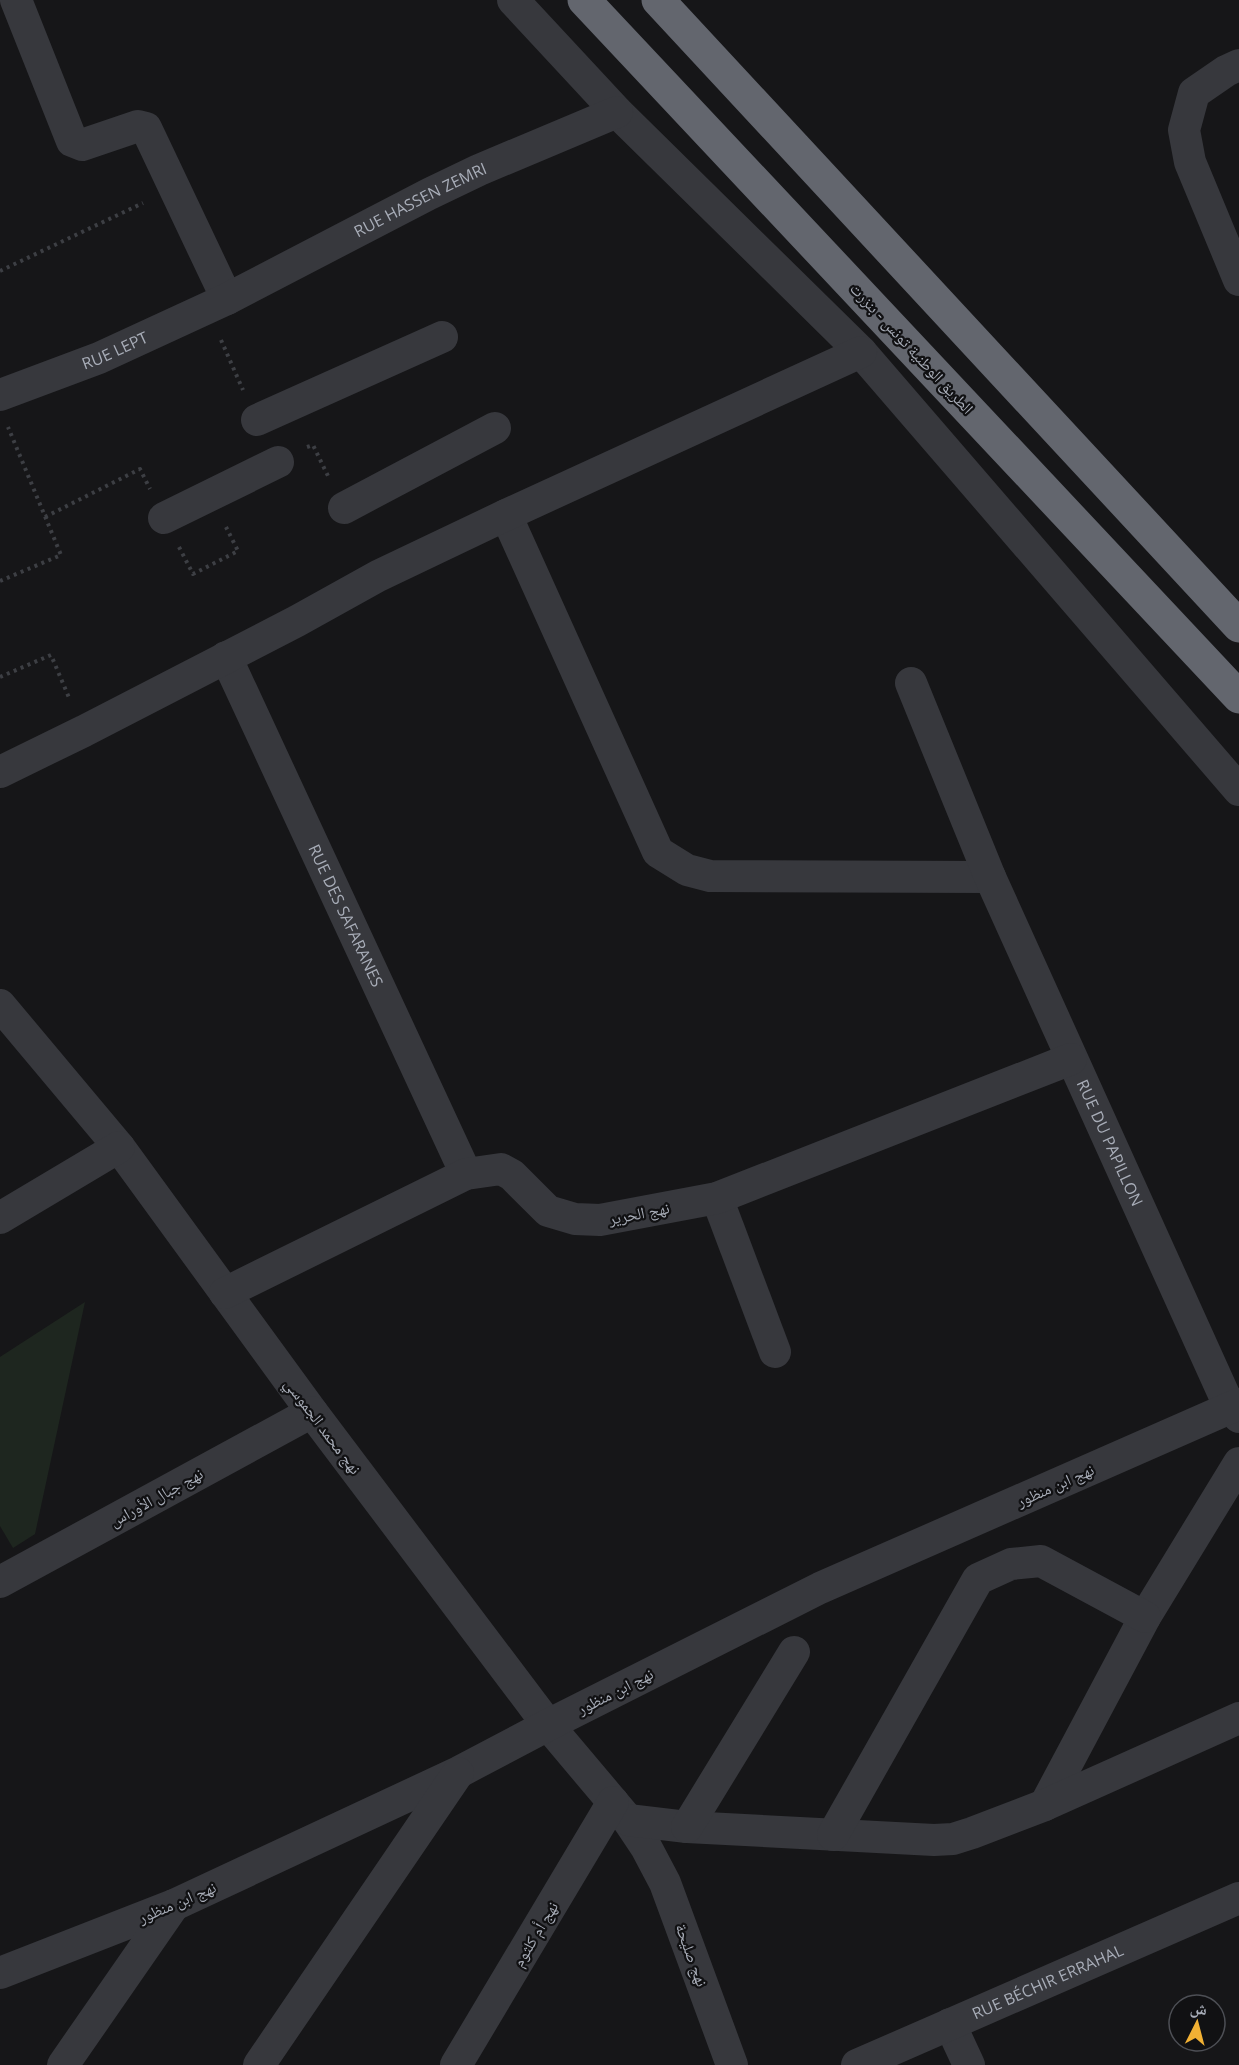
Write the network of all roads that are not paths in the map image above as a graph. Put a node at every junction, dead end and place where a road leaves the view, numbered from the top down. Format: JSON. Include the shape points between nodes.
{"nodes":[{"id":1,"x":16,"y":0,"type":"edge"},
{"id":2,"x":513,"y":0,"type":"edge"},
{"id":3,"x":584,"y":0,"type":"edge"},
{"id":4,"x":658,"y":0,"type":"edge"},
{"id":5,"x":1239,"y":65,"type":"edge"},
{"id":6,"x":617,"y":112,"type":"junction"},
{"id":7,"x":1239,"y":280,"type":"edge"},
{"id":8,"x":227,"y":300,"type":"junction"},
{"id":9,"x":442,"y":337,"type":"dead end"},
{"id":10,"x":861,"y":352,"type":"junction"},
{"id":11,"x":2,"y":406,"type":"edge"},
{"id":12,"x":257,"y":420,"type":"dead end"},
{"id":13,"x":495,"y":428,"type":"dead end"},
{"id":14,"x":278,"y":462,"type":"dead end"},
{"id":15,"x":344,"y":508,"type":"dead end"},
{"id":16,"x":506,"y":515,"type":"junction"},
{"id":17,"x":165,"y":518,"type":"dead end"},
{"id":18,"x":1236,"y":622,"type":"edge"},
{"id":19,"x":226,"y":657,"type":"junction"},
{"id":20,"x":911,"y":683,"type":"dead end"},
{"id":21,"x":1239,"y":697,"type":"edge"},
{"id":22,"x":0,"y":771,"type":"edge"},
{"id":23,"x":1239,"y":790,"type":"edge"},
{"id":24,"x":990,"y":877,"type":"junction"},
{"id":25,"x":0,"y":1005,"type":"edge"},
{"id":26,"x":1071,"y":1059,"type":"junction"},
{"id":27,"x":119,"y":1147,"type":"junction"},
{"id":28,"x":466,"y":1174,"type":"junction"},
{"id":29,"x":717,"y":1198,"type":"junction"},
{"id":30,"x":0,"y":1218,"type":"edge"},
{"id":31,"x":225,"y":1293,"type":"junction"},
{"id":32,"x":776,"y":1352,"type":"dead end"},
{"id":33,"x":1236,"y":1410,"type":"edge"},
{"id":34,"x":312,"y":1412,"type":"junction"},
{"id":35,"x":1239,"y":1463,"type":"edge"},
{"id":36,"x":0,"y":1582,"type":"edge"},
{"id":37,"x":1146,"y":1617,"type":"junction"},
{"id":38,"x":794,"y":1652,"type":"dead end"},
{"id":39,"x":1239,"y":1718,"type":"edge"},
{"id":40,"x":548,"y":1725,"type":"junction"},
{"id":41,"x":459,"y":1772,"type":"junction"},
{"id":42,"x":1046,"y":1804,"type":"junction"},
{"id":43,"x":621,"y":1811,"type":"junction"},
{"id":44,"x":687,"y":1827,"type":"junction"},
{"id":45,"x":833,"y":1835,"type":"junction"},
{"id":46,"x":646,"y":1847,"type":"joint"},
{"id":47,"x":1239,"y":1898,"type":"edge"},
{"id":48,"x":174,"y":1905,"type":"junction"},
{"id":49,"x":0,"y":1973,"type":"edge"},
{"id":50,"x":950,"y":2024,"type":"junction"},
{"id":51,"x":63,"y":2065,"type":"edge"},
{"id":52,"x":259,"y":2065,"type":"edge"},
{"id":53,"x":456,"y":2065,"type":"edge"},
{"id":54,"x":732,"y":2065,"type":"edge"},
{"id":55,"x":857,"y":2065,"type":"edge"},
{"id":56,"x":969,"y":2065,"type":"edge"}],
"edges":[{"from":1,"to":8,"type":"street","via":[[72,141],[82,145],[143,126]]},
{"from":2,"to":6,"type":"street"},
{"from":3,"to":21,"type":"highway","name":"الطريق الوطنية تونس - بنزرت"},
{"from":4,"to":18,"type":"highway"},
{"from":5,"to":7,"type":"street","via":[[1194,93],[1184,130],[1190,162]]},
{"from":6,"to":8,"type":"street","name":"RUE HASSEN ZEMRI","via":[[448,184]]},
{"from":6,"to":10,"type":"street"},
{"from":8,"to":11,"type":"street","name":"RUE LEPT"},
{"from":9,"to":12,"type":"street"},
{"from":10,"to":16,"type":"street"},
{"from":10,"to":23,"type":"street"},
{"from":13,"to":15,"type":"street"},
{"from":14,"to":17,"type":"street"},
{"from":16,"to":19,"type":"street","via":[[378,576]]},
{"from":16,"to":24,"type":"street","via":[[658,852],[687,870],[710,876]]},
{"from":19,"to":22,"type":"street"},
{"from":19,"to":28,"type":"street","name":"RUE DES SAFARANES"},
{"from":20,"to":24,"type":"street","name":"RUE DU PAPILLON"},
{"from":24,"to":26,"type":"street","name":"RUE DU PAPILLON"},
{"from":25,"to":27,"type":"street","name":"نهج محمد الجموسي"},
{"from":26,"to":29,"type":"street","name":"نهج الحرير"},
{"from":26,"to":33,"type":"street","name":"RUE DU PAPILLON"},
{"from":27,"to":30,"type":"street"},
{"from":27,"to":31,"type":"street","name":"نهج محمد الجموسي"},
{"from":28,"to":29,"type":"street","name":"نهج الحرير","via":[[501,1169],[548,1211],[574,1219],[600,1220]]},
{"from":28,"to":31,"type":"street","name":"نهج الحرير"},
{"from":29,"to":32,"type":"street"},
{"from":31,"to":34,"type":"street","name":"نهج محمد الجموسي"},
{"from":33,"to":40,"type":"street","name":"نهج ابن منظور","via":[[820,1588]]},
{"from":34,"to":36,"type":"street","name":"نهج جبال الأوراس"},
{"from":34,"to":40,"type":"street","name":"نهج محمد الجموسي"},
{"from":35,"to":37,"type":"street"},
{"from":37,"to":42,"type":"street"},
{"from":37,"to":45,"type":"street","via":[[1041,1561],[1011,1564],[978,1579]]},
{"from":38,"to":44,"type":"street"},
{"from":39,"to":42,"type":"street"},
{"from":40,"to":41,"type":"street","name":"نهج ابن منظور"},
{"from":40,"to":43,"type":"street","name":"نهج محمد الجموسي"},
{"from":41,"to":48,"type":"street","name":"نهج ابن منظور"},
{"from":41,"to":52,"type":"street"},
{"from":42,"to":45,"type":"street","via":[[953,1839]]},
{"from":43,"to":44,"type":"street"},
{"from":43,"to":46,"type":"street","name":"نهج محمد الجموسي"},
{"from":43,"to":53,"type":"street","name":"نهج أم كلثوم"},
{"from":44,"to":45,"type":"street"},
{"from":46,"to":54,"type":"street","name":"نهج صليحة","via":[[665,1883]]},
{"from":47,"to":50,"type":"street","name":"RUE BÉCHIR ERRAHAL"},
{"from":48,"to":49,"type":"street","name":"نهج ابن منظور"},
{"from":48,"to":51,"type":"street"},
{"from":50,"to":55,"type":"street","name":"RUE BÉCHIR ERRAHAL"},
{"from":50,"to":56,"type":"street"}]}
